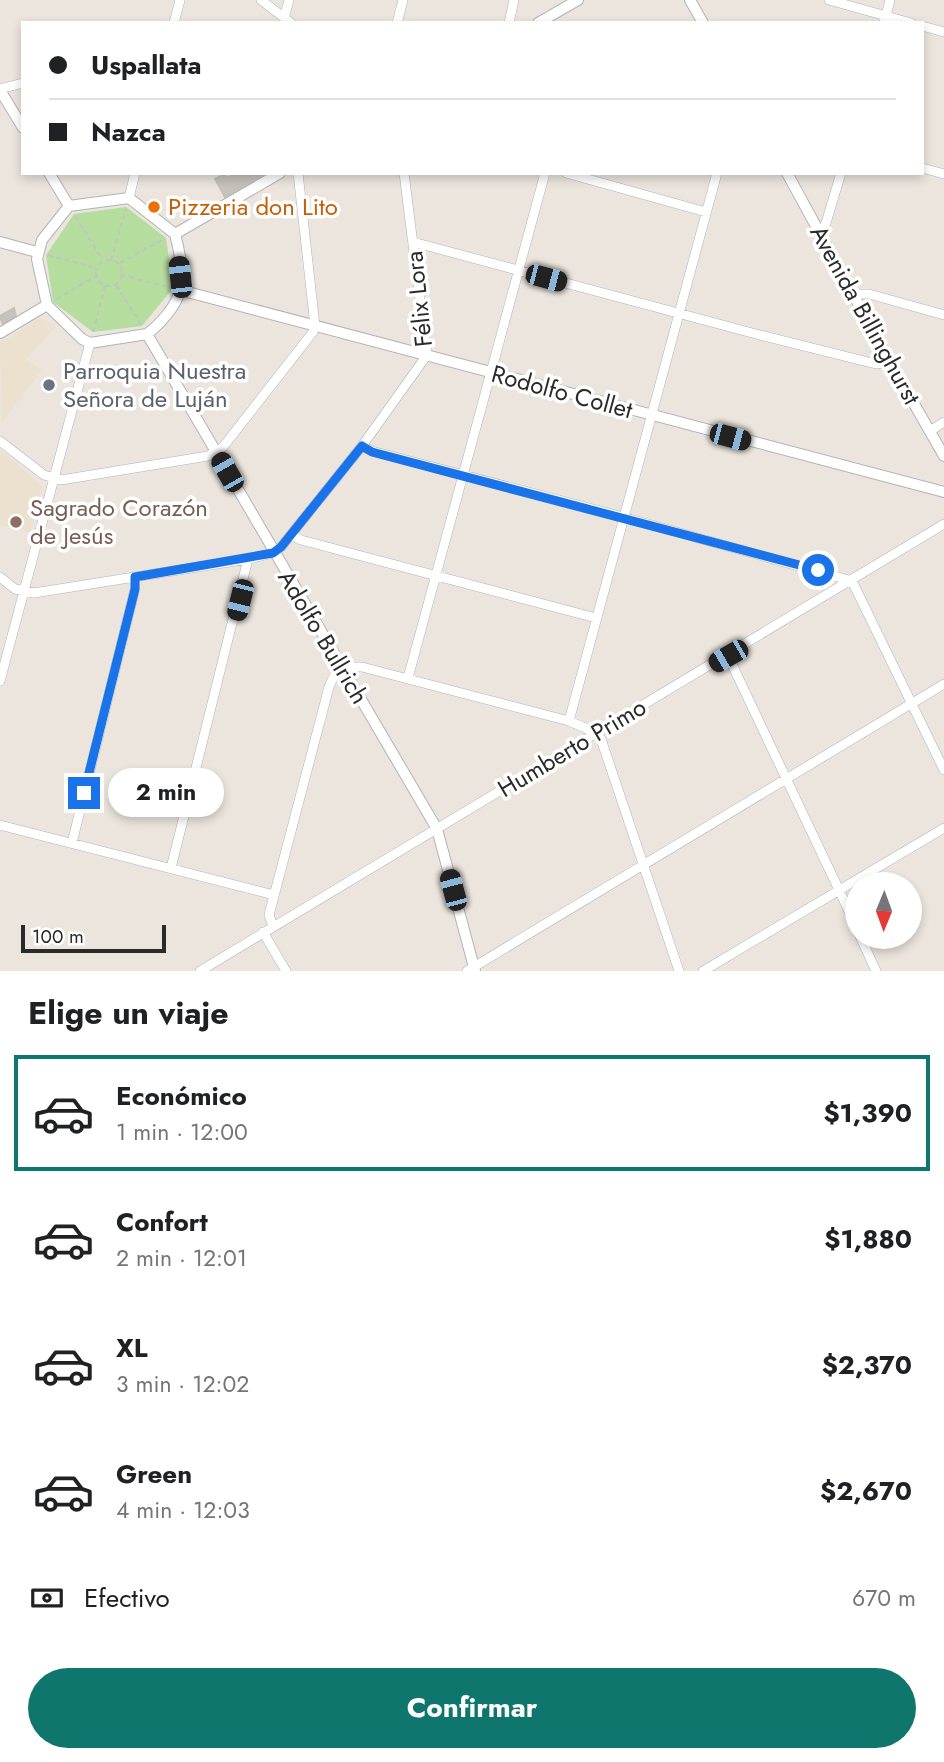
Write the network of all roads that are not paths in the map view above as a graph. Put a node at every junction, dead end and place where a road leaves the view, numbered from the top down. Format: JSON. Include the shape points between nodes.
{"nodes":[{"id":1,"x":180,"y":0,"type":"edge"},
{"id":2,"x":261,"y":0,"type":"edge"},
{"id":3,"x":289,"y":0,"type":"edge"},
{"id":4,"x":403,"y":0,"type":"edge"},
{"id":5,"x":514,"y":0,"type":"edge"},
{"id":6,"x":578,"y":0,"type":"edge"},
{"id":7,"x":690,"y":0,"type":"edge"},
{"id":8,"x":829,"y":0,"type":"edge"},
{"id":9,"x":890,"y":0,"type":"edge"},
{"id":10,"x":885,"y":19,"type":"edge"},
{"id":11,"x":287,"y":20,"type":"edge"},
{"id":12,"x":175,"y":21,"type":"edge"},
{"id":13,"x":398,"y":21,"type":"edge"},
{"id":14,"x":509,"y":21,"type":"edge"},
{"id":15,"x":541,"y":21,"type":"edge"},
{"id":16,"x":702,"y":21,"type":"edge"},
{"id":17,"x":924,"y":27,"type":"edge"},
{"id":18,"x":944,"y":33,"type":"edge"},
{"id":19,"x":21,"y":84,"type":"edge"},
{"id":20,"x":0,"y":90,"type":"edge"},
{"id":21,"x":21,"y":125,"type":"edge"},
{"id":22,"x":924,"y":169,"type":"edge"},
{"id":23,"x":944,"y":174,"type":"edge"},
{"id":24,"x":51,"y":175,"type":"edge"},
{"id":25,"x":135,"y":175,"type":"edge"},
{"id":26,"x":277,"y":175,"type":"edge"},
{"id":27,"x":298,"y":175,"type":"edge"},
{"id":28,"x":404,"y":175,"type":"edge"},
{"id":29,"x":544,"y":175,"type":"edge"},
{"id":30,"x":573,"y":175,"type":"edge"},
{"id":31,"x":716,"y":175,"type":"edge"},
{"id":32,"x":788,"y":175,"type":"edge"},
{"id":33,"x":840,"y":175,"type":"edge"},
{"id":34,"x":129,"y":198,"type":"junction"},
{"id":35,"x":69,"y":206,"type":"junction"},
{"id":36,"x":706,"y":212,"type":"junction"},
{"id":37,"x":174,"y":234,"type":"junction"},
{"id":38,"x":820,"y":234,"type":"junction"},
{"id":39,"x":0,"y":242,"type":"edge"},
{"id":40,"x":413,"y":242,"type":"junction"},
{"id":41,"x":37,"y":252,"type":"junction"},
{"id":42,"x":519,"y":271,"type":"junction"},
{"id":43,"x":180,"y":290,"type":"junction"},
{"id":44,"x":853,"y":294,"type":"junction"},
{"id":45,"x":47,"y":305,"type":"junction"},
{"id":46,"x":679,"y":313,"type":"junction"},
{"id":47,"x":944,"y":316,"type":"edge"},
{"id":48,"x":315,"y":326,"type":"junction"},
{"id":49,"x":0,"y":333,"type":"edge"},
{"id":50,"x":147,"y":334,"type":"junction"},
{"id":51,"x":90,"y":343,"type":"junction"},
{"id":52,"x":427,"y":355,"type":"junction"},
{"id":53,"x":890,"y":362,"type":"junction"},
{"id":54,"x":491,"y":373,"type":"junction"},
{"id":55,"x":650,"y":416,"type":"junction"},
{"id":56,"x":944,"y":422,"type":"edge"},
{"id":57,"x":930,"y":431,"type":"junction"},
{"id":58,"x":0,"y":441,"type":"edge"},
{"id":59,"x":362,"y":446,"type":"junction"},
{"id":60,"x":216,"y":452,"type":"junction"},
{"id":61,"x":944,"y":456,"type":"edge"},
{"id":62,"x":464,"y":475,"type":"junction"},
{"id":63,"x":54,"y":479,"type":"junction"},
{"id":64,"x":944,"y":492,"type":"edge"},
{"id":65,"x":623,"y":517,"type":"junction"},
{"id":66,"x":944,"y":524,"type":"edge"},
{"id":67,"x":292,"y":535,"type":"junction"},
{"id":68,"x":273,"y":553,"type":"junction"},
{"id":69,"x":248,"y":559,"type":"junction"},
{"id":70,"x":436,"y":576,"type":"junction"},
{"id":71,"x":0,"y":577,"type":"edge"},
{"id":72,"x":135,"y":577,"type":"junction"},
{"id":73,"x":852,"y":581,"type":"junction"},
{"id":74,"x":24,"y":593,"type":"junction"},
{"id":75,"x":596,"y":618,"type":"junction"},
{"id":76,"x":728,"y":656,"type":"junction"},
{"id":77,"x":341,"y":668,"type":"junction"},
{"id":78,"x":408,"y":678,"type":"junction"},
{"id":79,"x":0,"y":681,"type":"edge"},
{"id":80,"x":944,"y":684,"type":"edge"},
{"id":81,"x":912,"y":703,"type":"junction"},
{"id":82,"x":569,"y":721,"type":"junction"},
{"id":83,"x":596,"y":734,"type":"junction"},
{"id":84,"x":944,"y":770,"type":"edge"},
{"id":85,"x":786,"y":781,"type":"junction"},
{"id":86,"x":0,"y":825,"type":"edge"},
{"id":87,"x":944,"y":828,"type":"edge"},
{"id":88,"x":437,"y":830,"type":"junction"},
{"id":89,"x":72,"y":843,"type":"junction"},
{"id":90,"x":645,"y":864,"type":"junction"},
{"id":91,"x":171,"y":868,"type":"junction"},
{"id":92,"x":840,"y":891,"type":"junction"},
{"id":93,"x":274,"y":895,"type":"junction"},
{"id":94,"x":845,"y":902,"type":"edge"},
{"id":95,"x":273,"y":926,"type":"junction"},
{"id":96,"x":263,"y":932,"type":"junction"},
{"id":97,"x":866,"y":949,"type":"edge"},
{"id":98,"x":472,"y":970,"type":"edge"},
{"id":99,"x":200,"y":971,"type":"edge"},
{"id":100,"x":286,"y":971,"type":"edge"},
{"id":101,"x":679,"y":971,"type":"edge"},
{"id":102,"x":704,"y":971,"type":"edge"},
{"id":103,"x":876,"y":971,"type":"edge"}],
"edges":[{"from":1,"to":12,"type":"street"},
{"from":2,"to":11,"type":"street"},
{"from":3,"to":11,"type":"street"},
{"from":4,"to":13,"type":"street"},
{"from":5,"to":14,"type":"street"},
{"from":6,"to":15,"type":"street"},
{"from":7,"to":16,"type":"street"},
{"from":8,"to":10,"type":"street"},
{"from":9,"to":10,"type":"street"},
{"from":17,"to":18,"type":"street"},
{"from":19,"to":20,"type":"street"},
{"from":20,"to":21,"type":"street"},
{"from":22,"to":23,"type":"street"},
{"from":24,"to":35,"type":"street"},
{"from":25,"to":34,"type":"street"},
{"from":26,"to":37,"type":"street"},
{"from":27,"to":48,"type":"street"},
{"from":28,"to":40,"type":"street","name":"Félix Lora"},
{"from":29,"to":42,"type":"street"},
{"from":30,"to":36,"type":"street"},
{"from":31,"to":36,"type":"street"},
{"from":32,"to":38,"type":"street","name":"Avenida Billinghurst"},
{"from":33,"to":38,"type":"street"},
{"from":34,"to":35,"type":"street"},
{"from":34,"to":37,"type":"street"},
{"from":35,"to":41,"type":"street"},
{"from":36,"to":46,"type":"street"},
{"from":37,"to":43,"type":"street"},
{"from":38,"to":44,"type":"street","name":"Avenida Billinghurst"},
{"from":39,"to":41,"type":"street"},
{"from":40,"to":42,"type":"street"},
{"from":40,"to":52,"type":"street","name":"Félix Lora"},
{"from":41,"to":45,"type":"street"},
{"from":42,"to":46,"type":"street"},
{"from":42,"to":54,"type":"street"},
{"from":43,"to":48,"type":"street","name":"Rodolfo Collet"},
{"from":43,"to":50,"type":"street"},
{"from":44,"to":47,"type":"street","via":[[869,294]]},
{"from":44,"to":53,"type":"street","name":"Avenida Billinghurst"},
{"from":45,"to":49,"type":"street"},
{"from":45,"to":51,"type":"street"},
{"from":46,"to":53,"type":"street","via":[[876,364]]},
{"from":46,"to":55,"type":"street"},
{"from":48,"to":52,"type":"street","name":"Rodolfo Collet"},
{"from":48,"to":60,"type":"street"},
{"from":50,"to":51,"type":"street"},
{"from":50,"to":60,"type":"street","name":"Adolfo Bullrich"},
{"from":51,"to":63,"type":"street"},
{"from":52,"to":54,"type":"street","name":"Rodolfo Collet"},
{"from":52,"to":59,"type":"street","name":"Félix Lora"},
{"from":53,"to":57,"type":"street","name":"Avenida Billinghurst"},
{"from":54,"to":55,"type":"street","name":"Rodolfo Collet"},
{"from":54,"to":62,"type":"street"},
{"from":55,"to":64,"type":"street","name":"Rodolfo Collet"},
{"from":55,"to":65,"type":"street"},
{"from":56,"to":57,"type":"street"},
{"from":57,"to":61,"type":"street","name":"Avenida Billinghurst"},
{"from":58,"to":63,"type":"street"},
{"from":59,"to":62,"type":"street"},
{"from":59,"to":67,"type":"street","name":"Félix Lora"},
{"from":60,"to":63,"type":"street"},
{"from":60,"to":68,"type":"street","name":"Adolfo Bullrich"},
{"from":62,"to":65,"type":"street"},
{"from":62,"to":70,"type":"street"},
{"from":63,"to":74,"type":"street"},
{"from":65,"to":73,"type":"street"},
{"from":65,"to":75,"type":"street"},
{"from":66,"to":73,"type":"street","name":"Humberto Primo"},
{"from":67,"to":68,"type":"street","name":"Félix Lora"},
{"from":67,"to":70,"type":"street"},
{"from":68,"to":69,"type":"street","name":"Félix Lora"},
{"from":68,"to":77,"type":"street","name":"Adolfo Bullrich"},
{"from":69,"to":72,"type":"street","name":"Félix Lora"},
{"from":69,"to":91,"type":"street"},
{"from":70,"to":75,"type":"street"},
{"from":70,"to":78,"type":"street"},
{"from":71,"to":74,"type":"street"},
{"from":72,"to":74,"type":"street","name":"Félix Lora"},
{"from":72,"to":89,"type":"street"},
{"from":73,"to":76,"type":"street","name":"Humberto Primo"},
{"from":73,"to":81,"type":"street"},
{"from":74,"to":79,"type":"street"},
{"from":75,"to":82,"type":"street"},
{"from":76,"to":83,"type":"street","name":"Humberto Primo"},
{"from":76,"to":85,"type":"street"},
{"from":77,"to":78,"type":"street","via":[[362,667]]},
{"from":77,"to":88,"type":"street","name":"Adolfo Bullrich"},
{"from":77,"to":93,"type":"street","via":[[329,687]]},
{"from":78,"to":82,"type":"street"},
{"from":80,"to":81,"type":"street"},
{"from":81,"to":84,"type":"street"},
{"from":81,"to":85,"type":"street"},
{"from":82,"to":83,"type":"street"},
{"from":83,"to":88,"type":"street","name":"Humberto Primo"},
{"from":83,"to":90,"type":"street","via":[[604,743]]},
{"from":85,"to":90,"type":"street"},
{"from":85,"to":92,"type":"street"},
{"from":86,"to":89,"type":"street"},
{"from":87,"to":92,"type":"street"},
{"from":88,"to":95,"type":"street","name":"Humberto Primo"},
{"from":88,"to":98,"type":"street","name":"Adolfo Bullrich"},
{"from":89,"to":91,"type":"street"},
{"from":90,"to":98,"type":"street"},
{"from":90,"to":101,"type":"street"},
{"from":91,"to":93,"type":"street"},
{"from":92,"to":94,"type":"street"},
{"from":92,"to":102,"type":"street"},
{"from":93,"to":95,"type":"street","via":[[269,915]]},
{"from":95,"to":96,"type":"street","name":"Humberto Primo"},
{"from":96,"to":99,"type":"street","name":"Humberto Primo"},
{"from":96,"to":100,"type":"street"},
{"from":97,"to":103,"type":"street"}]}
